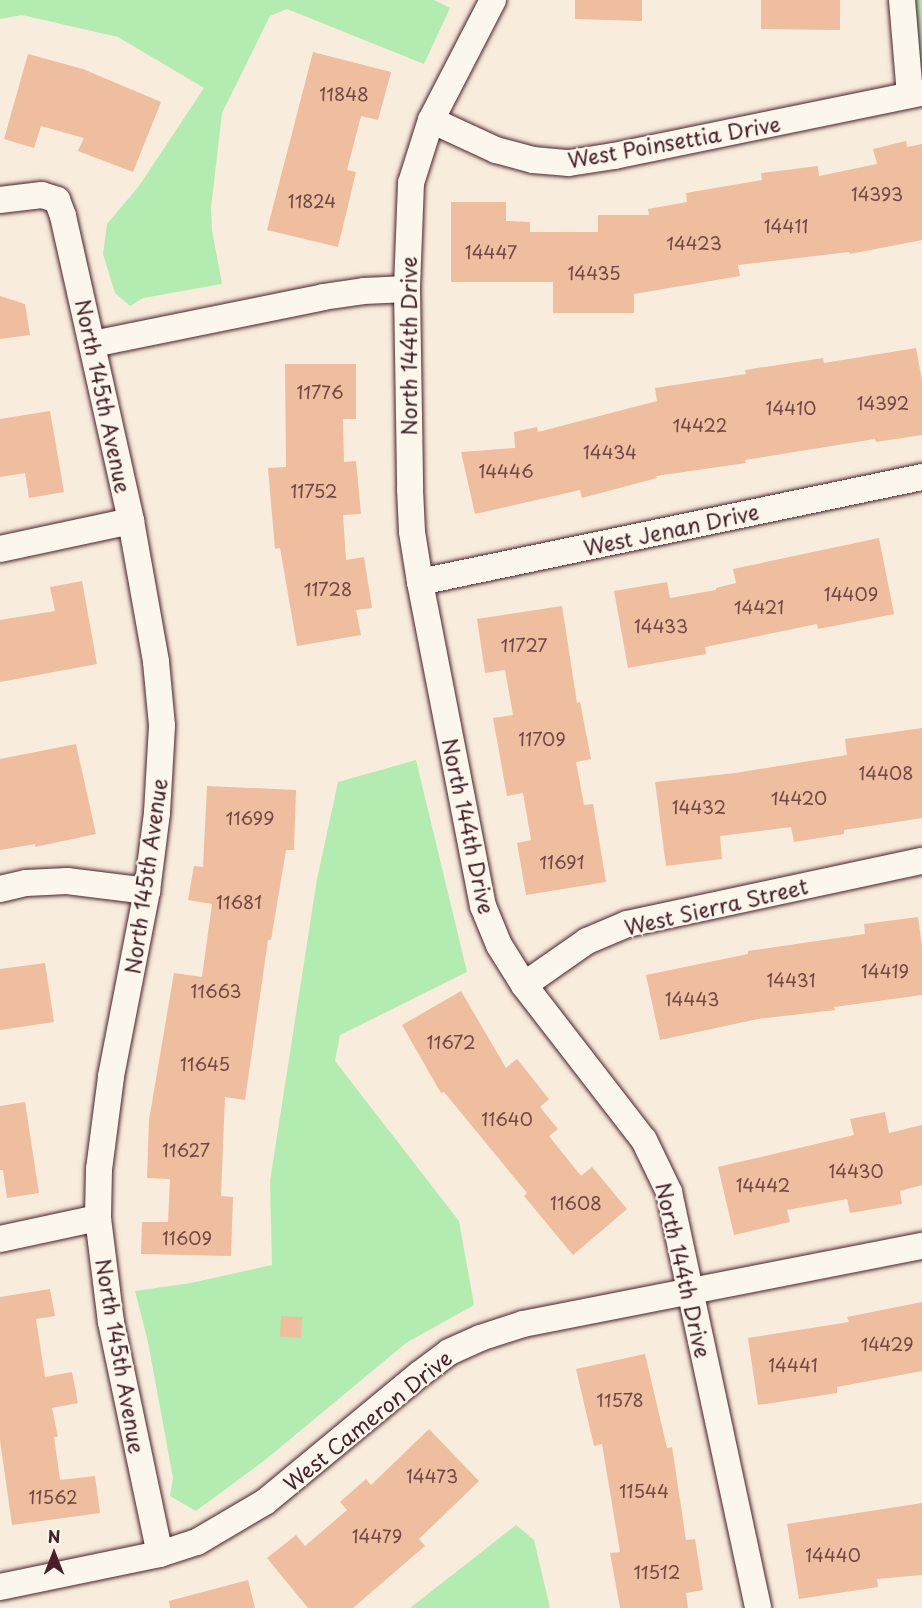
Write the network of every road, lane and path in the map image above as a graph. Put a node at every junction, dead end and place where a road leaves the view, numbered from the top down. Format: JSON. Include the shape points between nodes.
{"nodes":[{"id":1,"x":493,"y":0,"type":"edge"},
{"id":2,"x":902,"y":0,"type":"edge"},
{"id":3,"x":916,"y":94,"type":"edge"},
{"id":4,"x":431,"y":120,"type":"junction"},
{"id":5,"x":0,"y":200,"type":"edge"},
{"id":6,"x":407,"y":289,"type":"junction"},
{"id":7,"x":93,"y":344,"type":"junction"},
{"id":8,"x":922,"y":477,"type":"edge"},
{"id":9,"x":131,"y":521,"type":"junction"},
{"id":10,"x":0,"y":549,"type":"edge"},
{"id":11,"x":420,"y":582,"type":"junction"},
{"id":12,"x":922,"y":861,"type":"edge"},
{"id":13,"x":0,"y":889,"type":"edge"},
{"id":14,"x":147,"y":891,"type":"junction"},
{"id":15,"x":524,"y":985,"type":"junction"},
{"id":16,"x":98,"y":1218,"type":"junction"},
{"id":17,"x":0,"y":1239,"type":"edge"},
{"id":18,"x":922,"y":1246,"type":"edge"},
{"id":19,"x":692,"y":1292,"type":"junction"},
{"id":20,"x":160,"y":1554,"type":"junction"},
{"id":21,"x":0,"y":1587,"type":"edge"},
{"id":22,"x":758,"y":1608,"type":"edge"}],
"edges":[{"from":1,"to":4,"type":"street","name":"North 144th Drive"},
{"from":2,"to":3,"type":"street"},
{"from":3,"to":4,"type":"street","name":"West Poinsettia Drive","via":[[569,163],[534,160],[496,150]]},
{"from":4,"to":6,"type":"street","name":"North 144th Drive","via":[[411,183]]},
{"from":5,"to":7,"type":"street","name":"North 145th Avenue","via":[[42,195],[57,200]]},
{"from":6,"to":7,"type":"street","via":[[323,297]]},
{"from":6,"to":11,"type":"street","name":"North 144th Drive","via":[[411,521]]},
{"from":7,"to":9,"type":"street","name":"North 145th Avenue"},
{"from":8,"to":11,"type":"street","name":"West Jenan Drive"},
{"from":9,"to":10,"type":"street"},
{"from":9,"to":14,"type":"street","name":"North 145th Avenue","via":[[154,651],[162,726]]},
{"from":11,"to":15,"type":"street","name":"North 144th Drive","via":[[483,906],[499,945]]},
{"from":12,"to":15,"type":"street","name":"West Sierra Street","via":[[627,924],[587,941]]},
{"from":13,"to":14,"type":"street","via":[[67,881]]},
{"from":14,"to":16,"type":"street","name":"North 145th Avenue","via":[[111,1077],[99,1169]]},
{"from":15,"to":19,"type":"street","name":"North 144th Drive","via":[[644,1140],[660,1168]]},
{"from":16,"to":17,"type":"street"},
{"from":16,"to":20,"type":"street","name":"North 145th Avenue","via":[[111,1322]]},
{"from":18,"to":19,"type":"street","name":"West Cameron Drive"},
{"from":19,"to":20,"type":"street","name":"West Cameron Drive","via":[[523,1324],[450,1352],[265,1502],[197,1542]]},
{"from":19,"to":22,"type":"street","name":"North 144th Drive"},
{"from":20,"to":21,"type":"street","name":"West Cameron Drive"}]}
